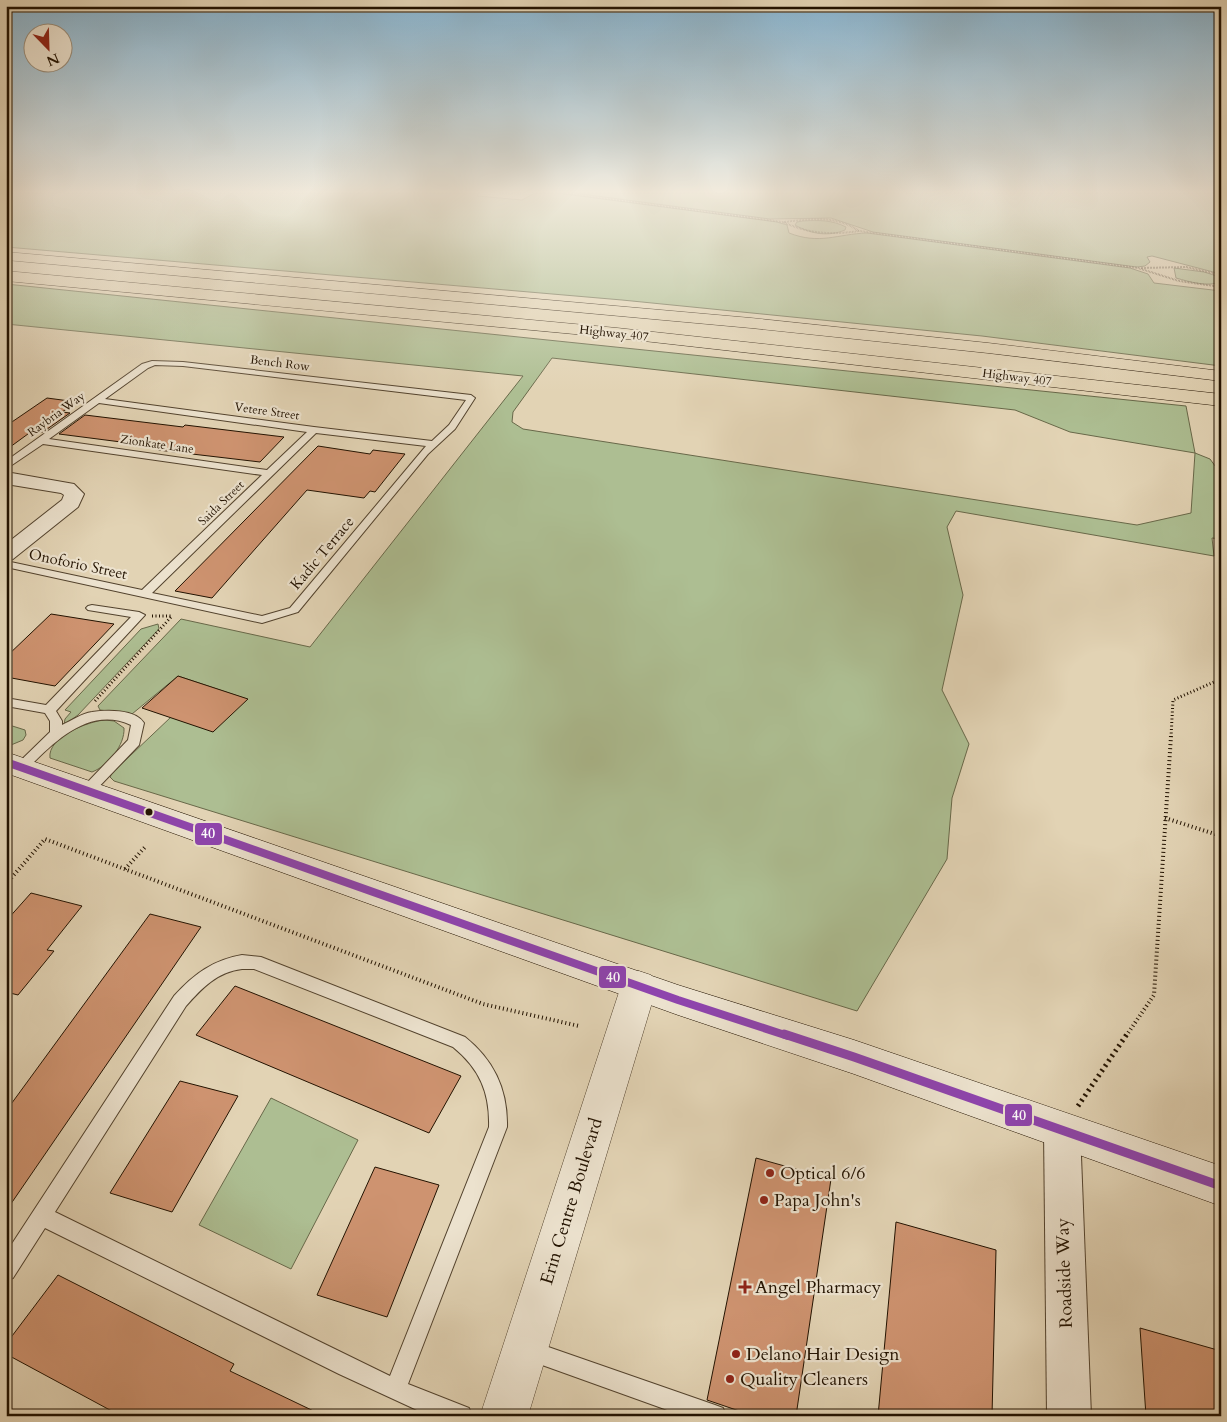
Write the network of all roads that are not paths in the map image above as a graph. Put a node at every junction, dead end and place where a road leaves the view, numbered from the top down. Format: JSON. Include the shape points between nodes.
{"nodes":[{"id":1,"x":43,"y":259,"type":"edge"},
{"id":2,"x":6,"y":276,"type":"edge"},
{"id":3,"x":1221,"y":376,"type":"edge"},
{"id":4,"x":471,"y":398,"type":"joint"},
{"id":5,"x":97,"y":400,"type":"junction"},
{"id":6,"x":1221,"y":400,"type":"edge"},
{"id":7,"x":314,"y":430,"type":"junction"},
{"id":8,"x":41,"y":441,"type":"junction"},
{"id":9,"x":435,"y":444,"type":"junction"},
{"id":10,"x":271,"y":472,"type":"junction"},
{"id":11,"x":7,"y":476,"type":"edge"},
{"id":12,"x":6,"y":555,"type":"edge"},
{"id":13,"x":6,"y":564,"type":"edge"},
{"id":14,"x":144,"y":594,"type":"junction"},
{"id":15,"x":92,"y":608,"type":"dead end"},
{"id":16,"x":6,"y":702,"type":"edge"},
{"id":17,"x":49,"y":710,"type":"junction"},
{"id":18,"x":56,"y":733,"type":"junction"},
{"id":19,"x":14,"y":765,"type":"edge"},
{"id":20,"x":87,"y":791,"type":"junction"},
{"id":21,"x":639,"y":986,"type":"junction"},
{"id":22,"x":1062,"y":1130,"type":"junction"},
{"id":23,"x":1221,"y":1186,"type":"edge"},
{"id":24,"x":42,"y":1216,"type":"junction"},
{"id":25,"x":6,"y":1271,"type":"edge"},
{"id":26,"x":525,"y":1349,"type":"junction"},
{"id":27,"x":396,"y":1388,"type":"junction"},
{"id":28,"x":460,"y":1416,"type":"edge"},
{"id":29,"x":504,"y":1416,"type":"edge"},
{"id":30,"x":715,"y":1416,"type":"edge"},
{"id":31,"x":1069,"y":1416,"type":"edge"}],
"edges":[{"from":1,"to":3,"type":"highway","name":"Highway 407","via":[[751,323]]},
{"from":2,"to":6,"type":"highway","name":"Highway 407","via":[[627,334]]},
{"from":4,"to":5,"type":"lane","name":"Bench Row","via":[[155,363],[144,366]]},
{"from":4,"to":9,"type":"lane","name":"Kadic Terrace","via":[[452,427]]},
{"from":5,"to":7,"type":"lane","name":"Vetere Street"},
{"from":5,"to":8,"type":"lane","name":"Raybria Way"},
{"from":7,"to":9,"type":"lane","name":"Vetere Street"},
{"from":7,"to":10,"type":"lane","name":"Saida Street"},
{"from":8,"to":10,"type":"lane","name":"Zionkate Lane"},
{"from":8,"to":11,"type":"lane","name":"Raybria Way"},
{"from":9,"to":14,"type":"lane","name":"Kadic Terrace","via":[[294,610],[262,620]]},
{"from":10,"to":14,"type":"lane","name":"Saida Street"},
{"from":11,"to":12,"type":"street","via":[[67,488],[74,494],[71,504]]},
{"from":13,"to":14,"type":"lane","name":"Onoforio Street"},
{"from":15,"to":17,"type":"lane","via":[[139,615]]},
{"from":16,"to":17,"type":"lane"},
{"from":17,"to":18,"type":"lane","via":[[56,721]]},
{"from":18,"to":19,"type":"lane"},
{"from":18,"to":20,"type":"lane","via":[[92,716],[124,716],[138,723],[134,742]]},
{"from":19,"to":20,"type":"main road"},
{"from":20,"to":21,"type":"main road"},
{"from":21,"to":22,"type":"main road"},
{"from":21,"to":26,"type":"main road","name":"Erin Centre Boulevard"},
{"from":22,"to":23,"type":"main road"},
{"from":22,"to":31,"type":"street","name":"Roadside Way"},
{"from":24,"to":25,"type":"lane"},
{"from":24,"to":27,"type":"lane","via":[[346,1367]]},
{"from":24,"to":27,"type":"lane","via":[[180,1001],[197,981],[225,965],[255,962],[459,1042],[474,1052],[486,1070],[500,1110],[498,1127]]},
{"from":26,"to":29,"type":"main road","name":"Erin Centre Boulevard"},
{"from":26,"to":30,"type":"lane"},
{"from":27,"to":28,"type":"lane"}]}
